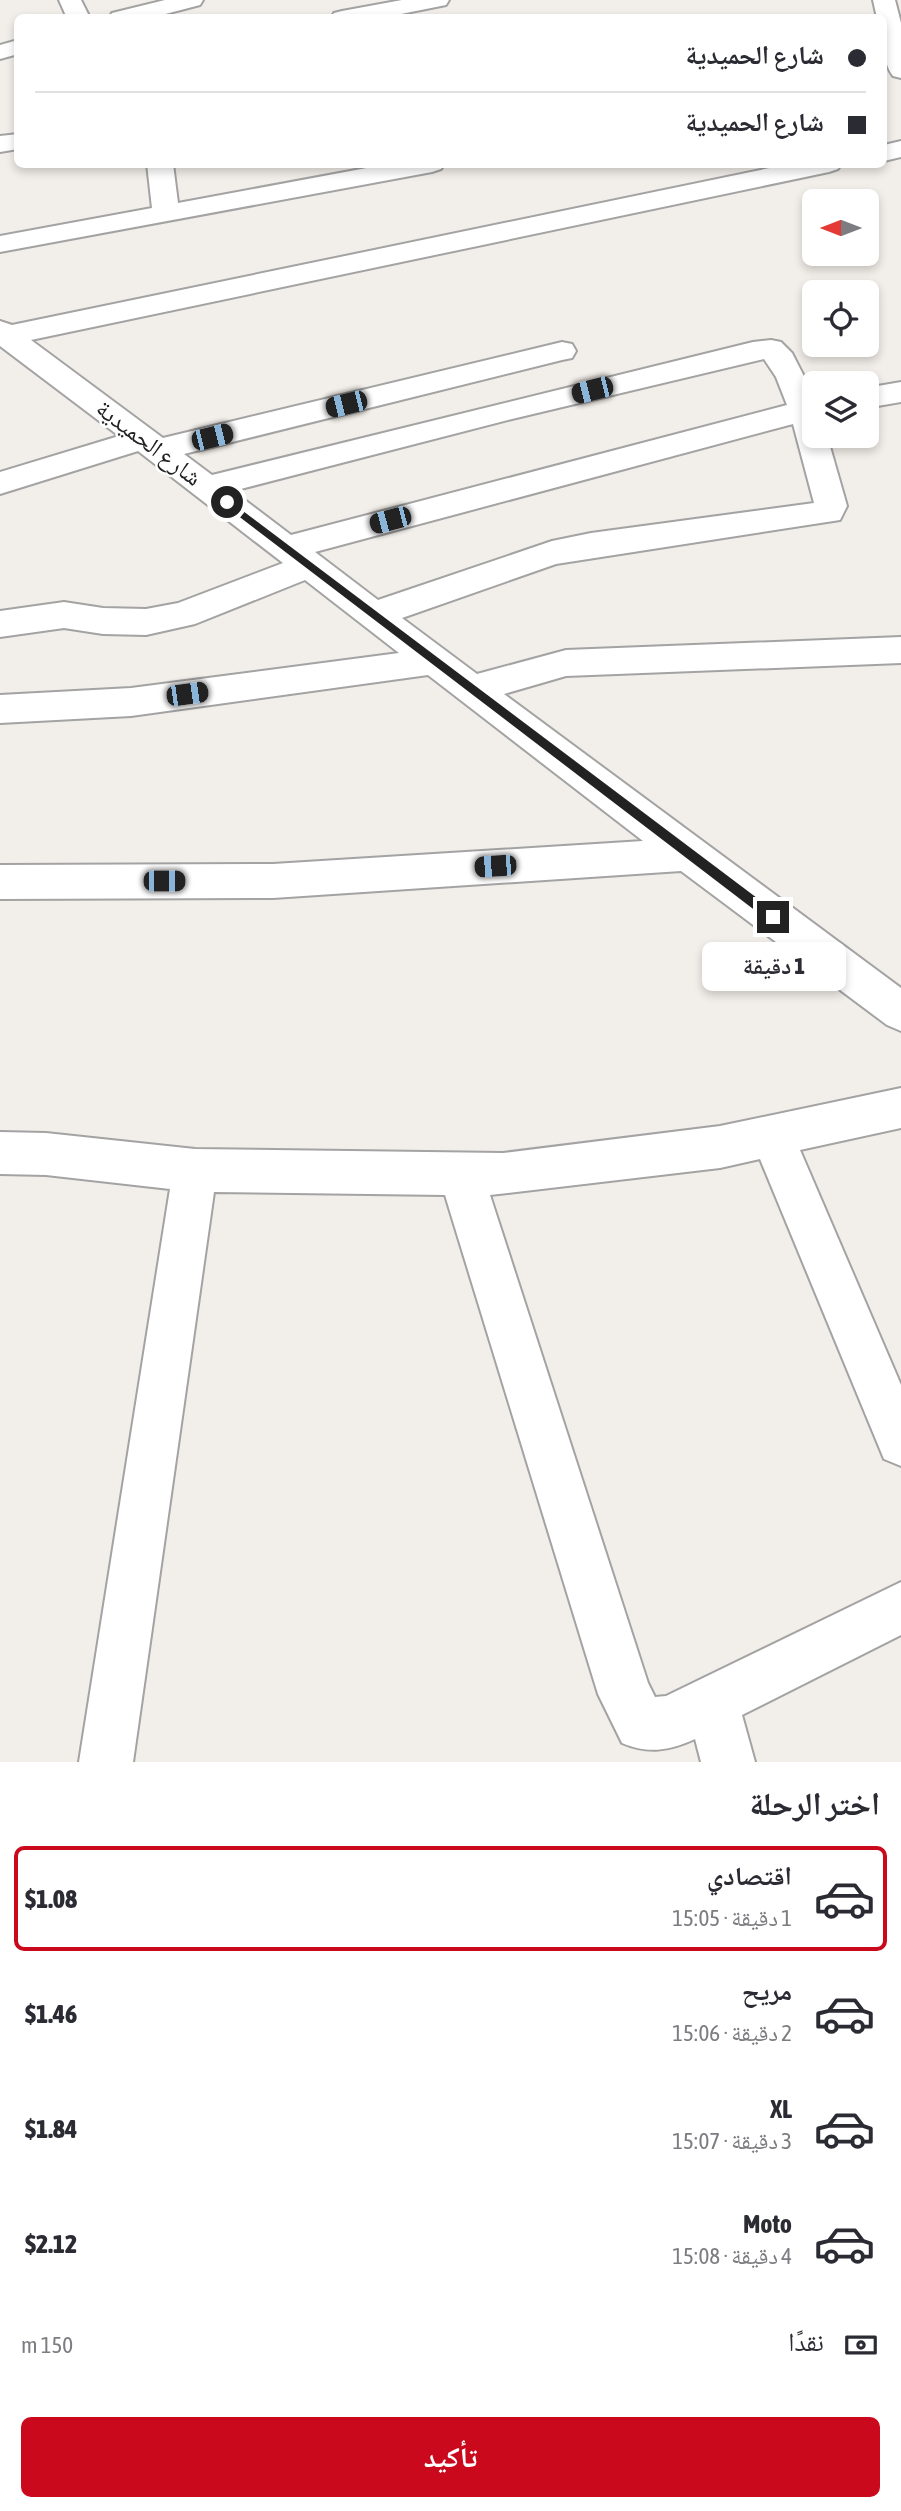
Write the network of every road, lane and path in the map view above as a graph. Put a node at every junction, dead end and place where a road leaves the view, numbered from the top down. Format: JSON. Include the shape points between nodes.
{"nodes":[{"id":1,"x":192,"y":0,"type":"edge"},
{"id":2,"x":438,"y":0,"type":"edge"},
{"id":3,"x":884,"y":0,"type":"edge"},
{"id":4,"x":136,"y":14,"type":"edge"},
{"id":5,"x":363,"y":14,"type":"edge"},
{"id":6,"x":901,"y":68,"type":"edge"},
{"id":7,"x":160,"y":168,"type":"edge"},
{"id":8,"x":410,"y":168,"type":"edge"},
{"id":9,"x":810,"y":168,"type":"edge"},
{"id":10,"x":166,"y":212,"type":"junction"},
{"id":11,"x":0,"y":244,"type":"edge"},
{"id":12,"x":3,"y":334,"type":"edge"},
{"id":13,"x":562,"y":351,"type":"dead end"},
{"id":14,"x":901,"y":392,"type":"edge"},
{"id":15,"x":802,"y":396,"type":"edge"},
{"id":16,"x":879,"y":396,"type":"edge"},
{"id":17,"x":802,"y":411,"type":"edge"},
{"id":18,"x":151,"y":444,"type":"junction"},
{"id":19,"x":818,"y":448,"type":"edge"},
{"id":20,"x":0,"y":483,"type":"edge"},
{"id":21,"x":207,"y":487,"type":"junction"},
{"id":22,"x":298,"y":556,"type":"junction"},
{"id":23,"x":374,"y":614,"type":"junction"},
{"id":24,"x":0,"y":624,"type":"edge"},
{"id":25,"x":901,"y":650,"type":"edge"},
{"id":26,"x":435,"y":661,"type":"junction"},
{"id":27,"x":472,"y":689,"type":"junction"},
{"id":28,"x":0,"y":709,"type":"edge"},
{"id":29,"x":688,"y":854,"type":"junction"},
{"id":30,"x":0,"y":882,"type":"edge"},
{"id":31,"x":901,"y":1012,"type":"edge"},
{"id":32,"x":901,"y":1108,"type":"edge"},
{"id":33,"x":771,"y":1134,"type":"junction"},
{"id":34,"x":0,"y":1153,"type":"edge"},
{"id":35,"x":195,"y":1170,"type":"junction"},
{"id":36,"x":461,"y":1174,"type":"junction"},
{"id":37,"x":901,"y":1442,"type":"edge"},
{"id":38,"x":901,"y":1608,"type":"edge"},
{"id":39,"x":712,"y":1702,"type":"junction"},
{"id":40,"x":106,"y":1762,"type":"edge"},
{"id":41,"x":728,"y":1762,"type":"edge"}],
"edges":[{"from":1,"to":4,"type":"street"},
{"from":2,"to":5,"type":"street"},
{"from":3,"to":6,"type":"street"},
{"from":7,"to":10,"type":"street"},
{"from":8,"to":10,"type":"street"},
{"from":9,"to":12,"type":"street"},
{"from":10,"to":11,"type":"street"},
{"from":12,"to":18,"type":"street","name":"شارع الحميدية"},
{"from":13,"to":18,"type":"street"},
{"from":14,"to":16,"type":"street"},
{"from":15,"to":21,"type":"street","via":[[780,355],[771,349],[752,351]]},
{"from":17,"to":22,"type":"street"},
{"from":18,"to":20,"type":"street"},
{"from":18,"to":21,"type":"street","name":"شارع الحميدية"},
{"from":19,"to":23,"type":"street","via":[[829,512],[552,553]]},
{"from":21,"to":22,"type":"street","name":"شارع الحميدية"},
{"from":22,"to":23,"type":"street","name":"شارع الحميدية"},
{"from":22,"to":24,"type":"street","via":[[183,615],[146,622],[64,615]]},
{"from":23,"to":26,"type":"street","name":"شارع الحميدية"},
{"from":25,"to":27,"type":"street","via":[[566,663]]},
{"from":26,"to":27,"type":"street","name":"شارع الحميدية"},
{"from":26,"to":28,"type":"street","via":[[131,702]]},
{"from":27,"to":29,"type":"street","name":"شارع الحميدية"},
{"from":29,"to":30,"type":"street","via":[[274,881]]},
{"from":29,"to":31,"type":"street","name":"شارع الحميدية"},
{"from":32,"to":33,"type":"street"},
{"from":33,"to":36,"type":"street","via":[[720,1147],[503,1174]]},
{"from":33,"to":37,"type":"street"},
{"from":34,"to":35,"type":"street"},
{"from":35,"to":36,"type":"street"},
{"from":35,"to":40,"type":"street"},
{"from":36,"to":39,"type":"street","via":[[625,1694],[641,1724],[670,1723]]},
{"from":38,"to":39,"type":"street"},
{"from":39,"to":41,"type":"street"}]}
